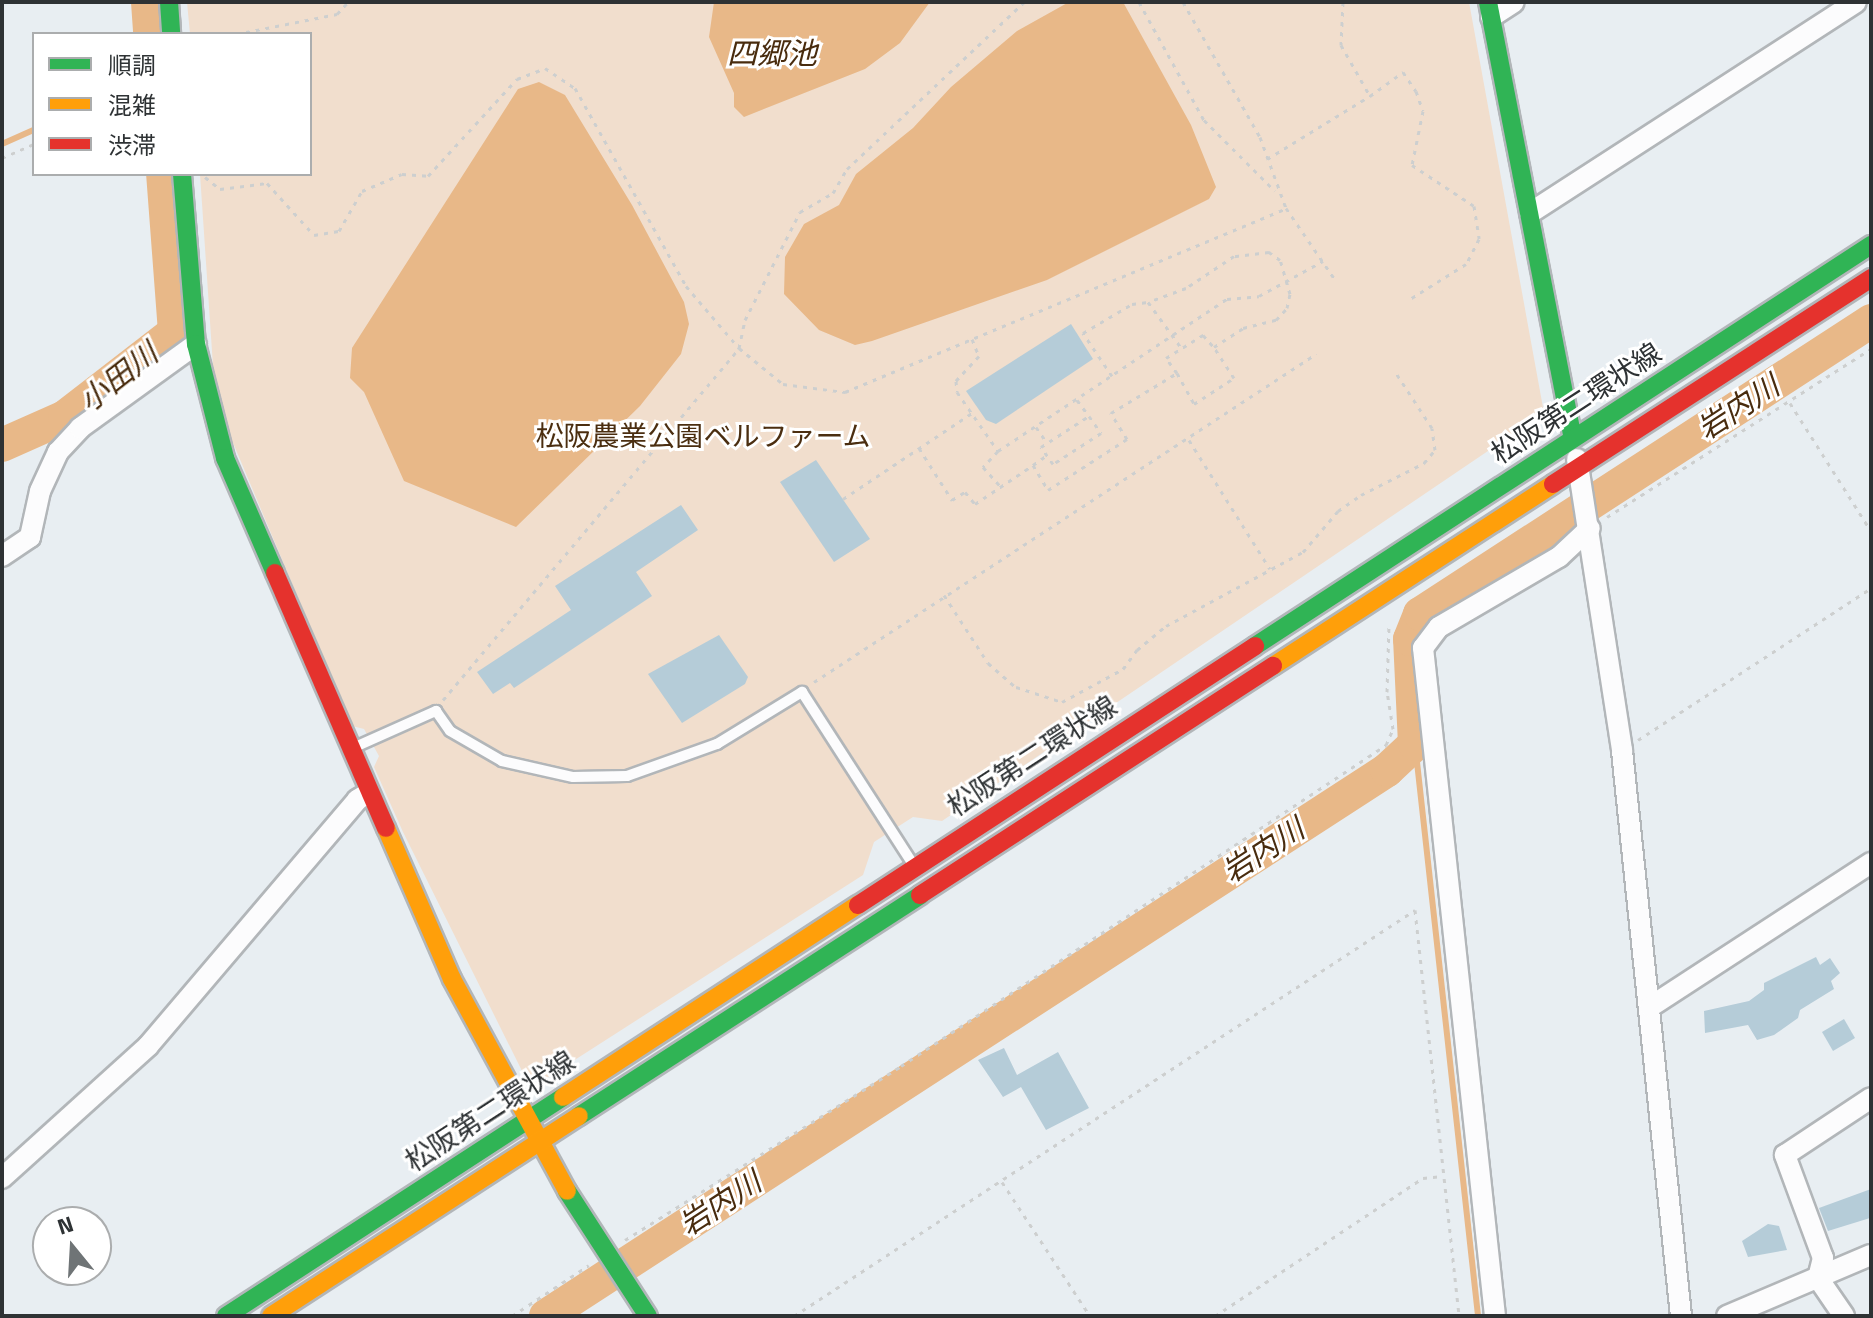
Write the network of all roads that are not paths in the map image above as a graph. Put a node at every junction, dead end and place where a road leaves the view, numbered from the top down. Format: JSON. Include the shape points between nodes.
{"nodes":[{"id":1,"x":169,"y":2,"type":"edge"},
{"id":2,"x":1514,"y":2,"type":"edge"},
{"id":3,"x":1856,"y":2,"type":"edge"},
{"id":4,"x":1489,"y":10,"type":"edge"},
{"id":5,"x":171,"y":32,"type":"edge"},
{"id":6,"x":182,"y":176,"type":"edge"},
{"id":7,"x":1530,"y":213,"type":"junction"},
{"id":8,"x":1871,"y":245,"type":"edge"},
{"id":9,"x":1871,"y":278,"type":"edge"},
{"id":10,"x":196,"y":344,"type":"junction"},
{"id":11,"x":1573,"y":438,"type":"junction"},
{"id":12,"x":1581,"y":479,"type":"junction"},
{"id":13,"x":1590,"y":527,"type":"junction"},
{"id":14,"x":2,"y":556,"type":"edge"},
{"id":15,"x":350,"y":749,"type":"junction"},
{"id":16,"x":368,"y":793,"type":"junction"},
{"id":17,"x":1871,"y":863,"type":"edge"},
{"id":18,"x":914,"y":866,"type":"junction"},
{"id":19,"x":1650,"y":1007,"type":"junction"},
{"id":20,"x":1871,"y":1098,"type":"edge"},
{"id":21,"x":526,"y":1121,"type":"junction"},
{"id":22,"x":538,"y":1142,"type":"junction"},
{"id":23,"x":2,"y":1178,"type":"edge"},
{"id":24,"x":1871,"y":1255,"type":"edge"},
{"id":25,"x":1818,"y":1278,"type":"junction"},
{"id":26,"x":226,"y":1316,"type":"edge"},
{"id":27,"x":271,"y":1316,"type":"edge"},
{"id":28,"x":648,"y":1316,"type":"edge"},
{"id":29,"x":1495,"y":1316,"type":"edge"},
{"id":30,"x":1681,"y":1316,"type":"edge"},
{"id":31,"x":1727,"y":1316,"type":"edge"},
{"id":32,"x":1844,"y":1316,"type":"edge"}],
"edges":[{"from":1,"to":5,"type":"main road"},
{"from":2,"to":4,"type":"street"},
{"from":3,"to":7,"type":"street"},
{"from":4,"to":7,"type":"main road"},
{"from":6,"to":10,"type":"main road"},
{"from":7,"to":11,"type":"main road"},
{"from":8,"to":11,"type":"main road","name":"松阪第二環状線"},
{"from":9,"to":12,"type":"main road","name":"松阪第二環状線"},
{"from":10,"to":14,"type":"street","via":[[80,428],[58,452],[40,491],[30,537]]},
{"from":10,"to":15,"type":"main road","via":[[210,418],[225,458]]},
{"from":11,"to":12,"type":"street"},
{"from":11,"to":18,"type":"main road","name":"松阪第二環状線"},
{"from":12,"to":13,"type":"street"},
{"from":12,"to":22,"type":"main road","name":"松阪第二環状線","via":[[1382,595]]},
{"from":13,"to":19,"type":"street"},
{"from":13,"to":29,"type":"street","via":[[1559,557],[1439,627],[1423,648]]},
{"from":15,"to":16,"type":"main road"},
{"from":15,"to":18,"type":"lane","via":[[436,711],[450,731],[502,761],[573,777],[627,776],[717,744],[802,692]]},
{"from":16,"to":21,"type":"main road","via":[[452,979]]},
{"from":16,"to":23,"type":"street","via":[[148,1046]]},
{"from":17,"to":19,"type":"street"},
{"from":18,"to":21,"type":"main road","name":"松阪第二環状線"},
{"from":19,"to":30,"type":"street"},
{"from":20,"to":25,"type":"street","via":[[1785,1155],[1823,1258]]},
{"from":21,"to":22,"type":"main road"},
{"from":21,"to":26,"type":"main road","name":"松阪第二環状線"},
{"from":22,"to":27,"type":"main road","name":"松阪第二環状線"},
{"from":22,"to":28,"type":"main road"},
{"from":24,"to":25,"type":"street"},
{"from":25,"to":31,"type":"street"},
{"from":25,"to":32,"type":"street"}]}
